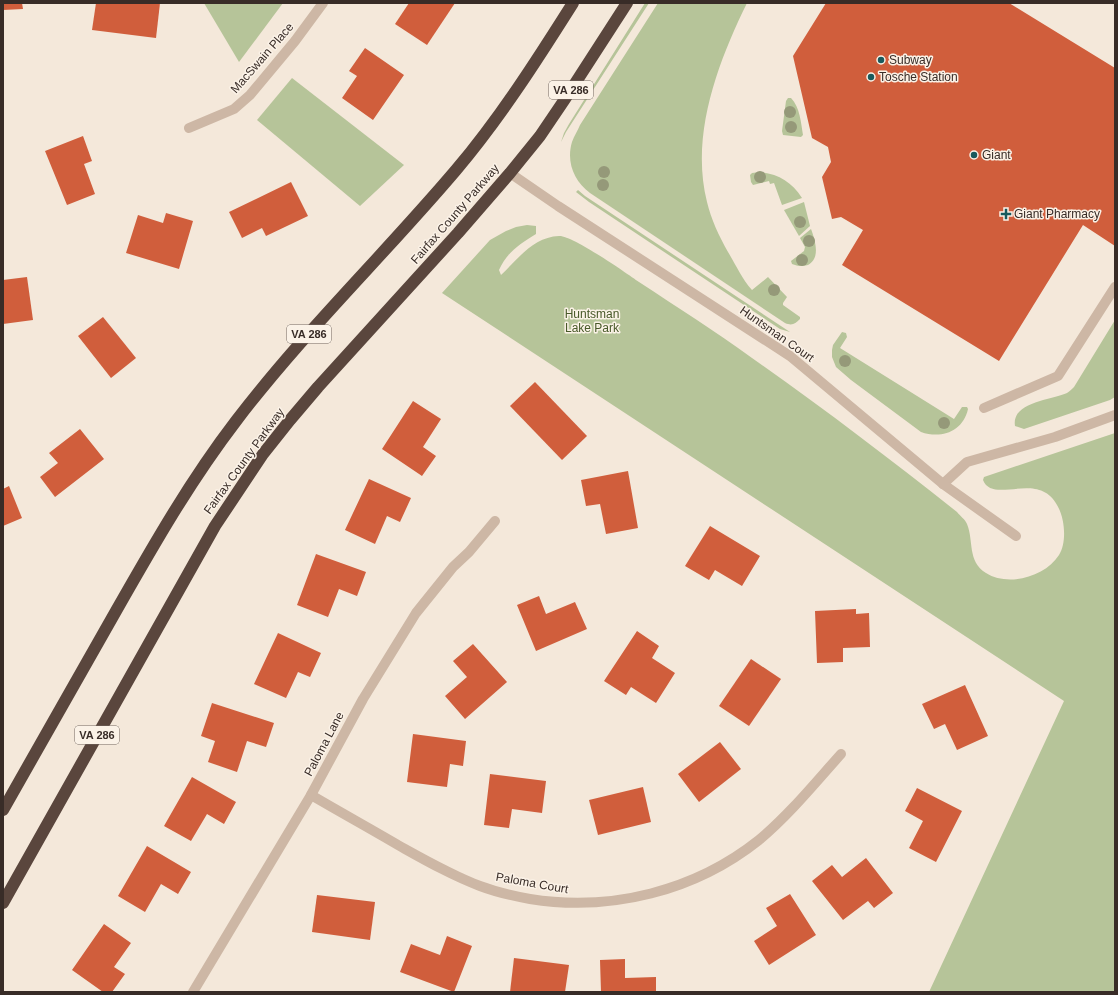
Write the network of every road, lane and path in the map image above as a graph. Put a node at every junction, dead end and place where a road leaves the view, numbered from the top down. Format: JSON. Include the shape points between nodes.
{"nodes":[{"id":1,"x":323,"y":3,"type":"edge"},
{"id":2,"x":573,"y":3,"type":"edge"},
{"id":3,"x":628,"y":3,"type":"edge"},
{"id":4,"x":189,"y":128,"type":"dead end"},
{"id":5,"x":510,"y":173,"type":"junction"},
{"id":6,"x":1115,"y":287,"type":"edge"},
{"id":7,"x":984,"y":408,"type":"dead end"},
{"id":8,"x":1115,"y":414,"type":"edge"},
{"id":9,"x":943,"y":484,"type":"junction"},
{"id":10,"x":495,"y":521,"type":"dead end"},
{"id":11,"x":1016,"y":536,"type":"dead end"},
{"id":12,"x":841,"y":754,"type":"dead end"},
{"id":13,"x":311,"y":795,"type":"junction"},
{"id":14,"x":3,"y":810,"type":"edge"},
{"id":15,"x":3,"y":903,"type":"edge"},
{"id":16,"x":193,"y":992,"type":"edge"}],
"edges":[{"from":1,"to":4,"type":"street","name":"MacSwain Place","via":[[250,95],[234,109]]},
{"from":2,"to":14,"type":"highway","number":"VA 286","via":[[512,98],[484,136],[429,202],[269,380],[208,460],[158,537]]},
{"from":3,"to":5,"type":"highway","name":"Fairfax County Parkway","number":"VA 286","via":[[540,136]]},
{"from":5,"to":9,"type":"street","name":"Huntsman Court","via":[[790,356]]},
{"from":5,"to":15,"type":"highway","name":"Fairfax County Parkway","number":"VA 286","via":[[318,387],[263,454],[215,526]]},
{"from":6,"to":7,"type":"street","via":[[1058,376]]},
{"from":8,"to":9,"type":"street","via":[[1055,438],[967,462]]},
{"from":9,"to":11,"type":"street","name":"Huntsman Court"},
{"from":10,"to":13,"type":"street","name":"Paloma Lane","via":[[416,613],[363,699]]},
{"from":12,"to":13,"type":"street","name":"Paloma Court","via":[[759,840],[722,866],[677,886],[634,898],[595,903],[550,902],[481,887],[446,872]]},
{"from":13,"to":16,"type":"street","name":"Paloma Lane"}]}
